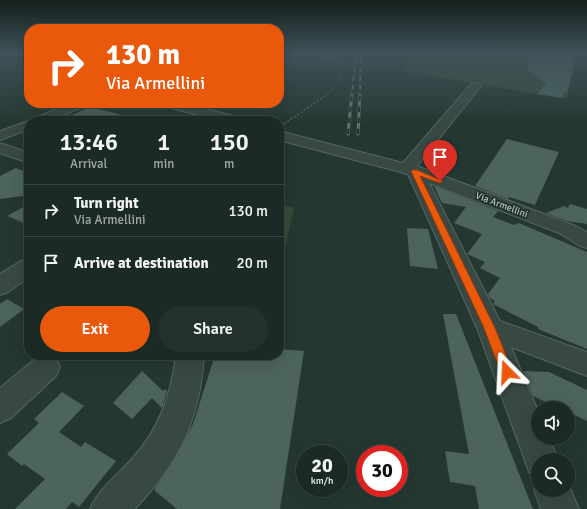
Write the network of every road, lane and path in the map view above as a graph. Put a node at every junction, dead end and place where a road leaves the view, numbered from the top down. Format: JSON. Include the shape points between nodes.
{"nodes":[{"id":1,"x":340,"y":77,"type":"edge"},
{"id":2,"x":475,"y":86,"type":"dead end"},
{"id":3,"x":69,"y":108,"type":"edge"},
{"id":4,"x":187,"y":108,"type":"edge"},
{"id":5,"x":49,"y":116,"type":"edge"},
{"id":6,"x":217,"y":116,"type":"edge"},
{"id":7,"x":284,"y":125,"type":"edge"},
{"id":8,"x":24,"y":126,"type":"edge"},
{"id":9,"x":0,"y":136,"type":"edge"},
{"id":10,"x":284,"y":136,"type":"edge"},
{"id":11,"x":410,"y":170,"type":"junction"},
{"id":12,"x":566,"y":229,"type":"junction"},
{"id":13,"x":587,"y":231,"type":"edge"},
{"id":14,"x":587,"y":241,"type":"edge"},
{"id":15,"x":24,"y":269,"type":"edge"},
{"id":16,"x":0,"y":286,"type":"edge"},
{"id":17,"x":490,"y":328,"type":"junction"},
{"id":18,"x":189,"y":360,"type":"edge"},
{"id":19,"x":587,"y":364,"type":"edge"},
{"id":20,"x":46,"y":367,"type":"dead end"},
{"id":21,"x":0,"y":408,"type":"edge"},
{"id":22,"x":538,"y":453,"type":"edge"},
{"id":23,"x":555,"y":497,"type":"edge"},
{"id":24,"x":108,"y":509,"type":"edge"},
{"id":25,"x":560,"y":509,"type":"edge"}],
"edges":[{"from":1,"to":7,"type":"path","via":[[339,83],[325,96]]},
{"from":2,"to":11,"type":"street"},
{"from":3,"to":5,"type":"street"},
{"from":4,"to":6,"type":"street"},
{"from":8,"to":9,"type":"street"},
{"from":10,"to":11,"type":"street","name":"Via Armellini"},
{"from":11,"to":12,"type":"street","name":"Via Armellini"},
{"from":11,"to":17,"type":"street"},
{"from":12,"to":13,"type":"street"},
{"from":12,"to":14,"type":"street","name":"Via Armellini"},
{"from":15,"to":16,"type":"street"},
{"from":17,"to":19,"type":"street"},
{"from":17,"to":22,"type":"street"},
{"from":18,"to":24,"type":"street","via":[[176,419],[162,448],[155,459]]},
{"from":20,"to":21,"type":"street"},
{"from":23,"to":25,"type":"street"}]}
